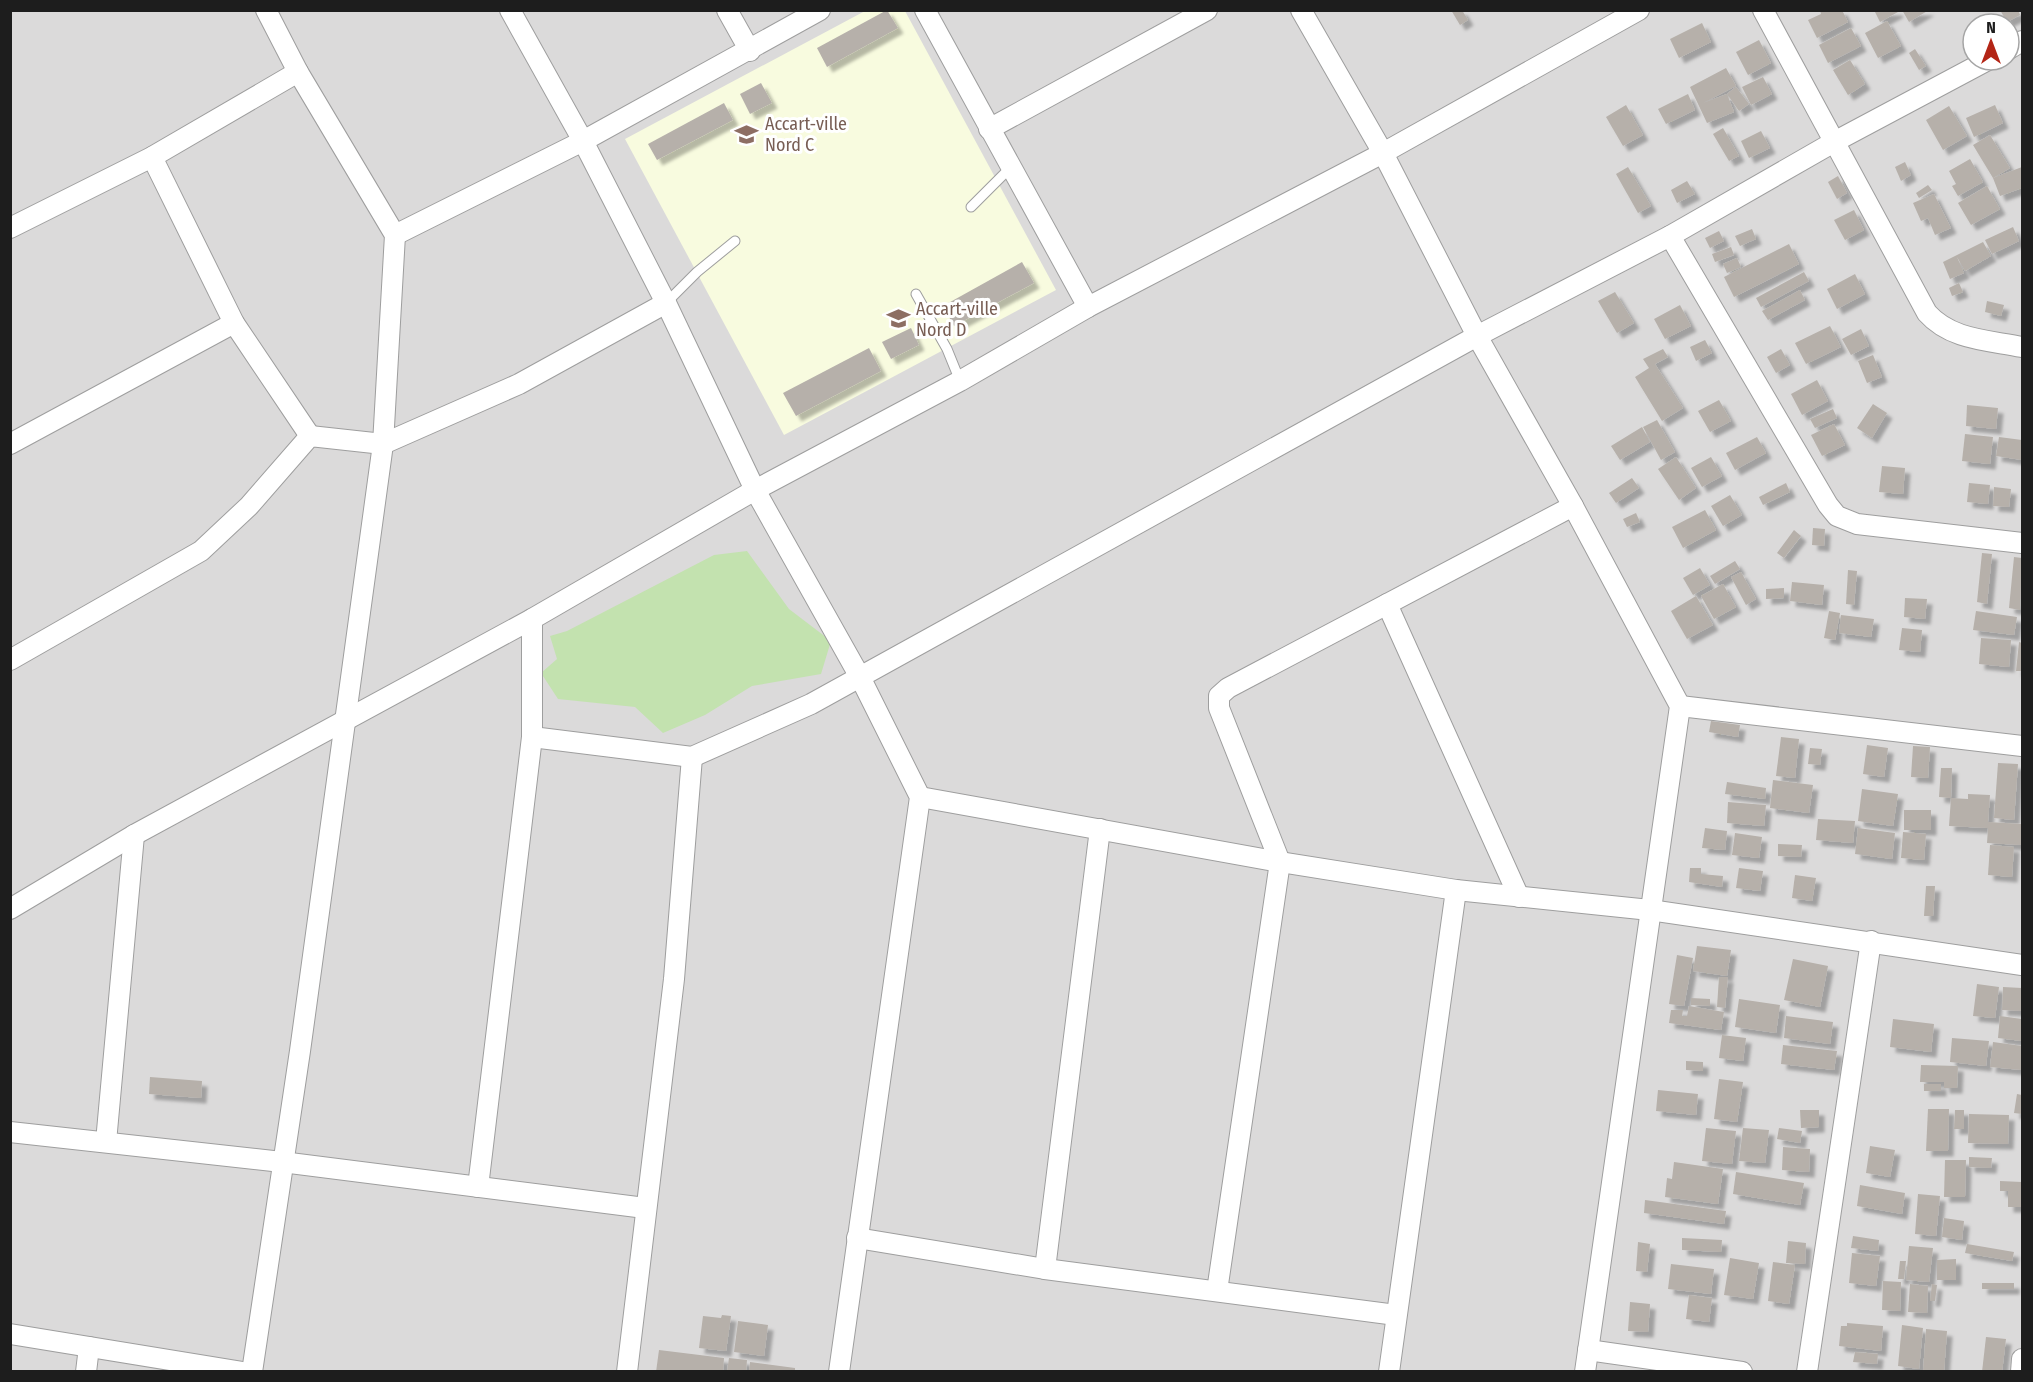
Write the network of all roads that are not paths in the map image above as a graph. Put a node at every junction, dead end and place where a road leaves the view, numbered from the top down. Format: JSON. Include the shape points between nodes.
{"nodes":[{"id":1,"x":266,"y":10,"type":"edge"},
{"id":2,"x":510,"y":10,"type":"edge"},
{"id":3,"x":727,"y":10,"type":"edge"},
{"id":4,"x":820,"y":10,"type":"edge"},
{"id":5,"x":926,"y":10,"type":"edge"},
{"id":6,"x":1207,"y":10,"type":"edge"},
{"id":7,"x":1301,"y":10,"type":"edge"},
{"id":8,"x":1639,"y":10,"type":"edge"},
{"id":9,"x":1763,"y":10,"type":"edge"},
{"id":10,"x":750,"y":51,"type":"junction"},
{"id":11,"x":298,"y":72,"type":"junction"},
{"id":12,"x":1965,"y":72,"type":"edge"},
{"id":13,"x":989,"y":129,"type":"junction"},
{"id":14,"x":583,"y":141,"type":"junction"},
{"id":15,"x":1834,"y":142,"type":"junction"},
{"id":16,"x":1383,"y":153,"type":"junction"},
{"id":17,"x":152,"y":157,"type":"junction"},
{"id":18,"x":1010,"y":168,"type":"junction"},
{"id":19,"x":971,"y":207,"type":"dead end"},
{"id":20,"x":10,"y":228,"type":"edge"},
{"id":21,"x":395,"y":234,"type":"junction"},
{"id":22,"x":1670,"y":236,"type":"junction"},
{"id":23,"x":735,"y":241,"type":"dead end"},
{"id":24,"x":915,"y":294,"type":"dead end"},
{"id":25,"x":666,"y":303,"type":"junction"},
{"id":26,"x":1088,"y":307,"type":"junction"},
{"id":27,"x":234,"y":323,"type":"junction"},
{"id":28,"x":1477,"y":336,"type":"junction"},
{"id":29,"x":2022,"y":346,"type":"edge"},
{"id":30,"x":960,"y":381,"type":"junction"},
{"id":31,"x":310,"y":436,"type":"junction"},
{"id":32,"x":10,"y":444,"type":"edge"},
{"id":33,"x":382,"y":444,"type":"junction"},
{"id":34,"x":755,"y":490,"type":"junction"},
{"id":35,"x":1573,"y":506,"type":"junction"},
{"id":36,"x":2022,"y":543,"type":"edge"},
{"id":37,"x":1387,"y":604,"type":"junction"},
{"id":38,"x":532,"y":619,"type":"junction"},
{"id":39,"x":10,"y":660,"type":"edge"},
{"id":40,"x":860,"y":677,"type":"junction"},
{"id":41,"x":1680,"y":706,"type":"junction"},
{"id":42,"x":346,"y":722,"type":"junction"},
{"id":43,"x":532,"y":737,"type":"junction"},
{"id":44,"x":2022,"y":746,"type":"edge"},
{"id":45,"x":692,"y":757,"type":"junction"},
{"id":46,"x":920,"y":797,"type":"junction"},
{"id":47,"x":1100,"y":829,"type":"junction"},
{"id":48,"x":134,"y":835,"type":"junction"},
{"id":49,"x":1280,"y":862,"type":"junction"},
{"id":50,"x":1456,"y":890,"type":"junction"},
{"id":51,"x":1519,"y":897,"type":"junction"},
{"id":52,"x":10,"y":909,"type":"edge"},
{"id":53,"x":1650,"y":910,"type":"junction"},
{"id":54,"x":1871,"y":941,"type":"junction"},
{"id":55,"x":2022,"y":964,"type":"edge"},
{"id":56,"x":10,"y":1132,"type":"edge"},
{"id":57,"x":106,"y":1142,"type":"junction"},
{"id":58,"x":282,"y":1162,"type":"junction"},
{"id":59,"x":478,"y":1187,"type":"junction"},
{"id":60,"x":645,"y":1209,"type":"junction"},
{"id":61,"x":857,"y":1238,"type":"junction"},
{"id":62,"x":1045,"y":1269,"type":"junction"},
{"id":63,"x":1217,"y":1291,"type":"junction"},
{"id":64,"x":1396,"y":1316,"type":"junction"},
{"id":65,"x":10,"y":1334,"type":"edge"},
{"id":66,"x":89,"y":1347,"type":"junction"},
{"id":67,"x":1588,"y":1350,"type":"junction"},
{"id":68,"x":2022,"y":1359,"type":"edge"},
{"id":69,"x":86,"y":1371,"type":"edge"},
{"id":70,"x":243,"y":1371,"type":"edge"},
{"id":71,"x":252,"y":1371,"type":"edge"},
{"id":72,"x":627,"y":1371,"type":"edge"},
{"id":73,"x":839,"y":1371,"type":"edge"},
{"id":74,"x":1389,"y":1371,"type":"edge"},
{"id":75,"x":1585,"y":1371,"type":"edge"},
{"id":76,"x":1742,"y":1371,"type":"edge"},
{"id":77,"x":1807,"y":1371,"type":"edge"},
{"id":78,"x":2021,"y":1371,"type":"edge"}],
"edges":[{"from":1,"to":11,"type":"street"},
{"from":2,"to":14,"type":"street"},
{"from":3,"to":10,"type":"street"},
{"from":4,"to":10,"type":"street"},
{"from":5,"to":13,"type":"street"},
{"from":6,"to":13,"type":"street"},
{"from":7,"to":16,"type":"street"},
{"from":8,"to":16,"type":"street"},
{"from":9,"to":15,"type":"street"},
{"from":10,"to":14,"type":"street"},
{"from":11,"to":17,"type":"street"},
{"from":11,"to":21,"type":"street"},
{"from":12,"to":15,"type":"street"},
{"from":13,"to":18,"type":"street"},
{"from":14,"to":21,"type":"street"},
{"from":14,"to":25,"type":"street"},
{"from":15,"to":22,"type":"street"},
{"from":15,"to":29,"type":"street","via":[[1932,319],[1951,332]]},
{"from":16,"to":26,"type":"street"},
{"from":16,"to":28,"type":"street"},
{"from":17,"to":20,"type":"street"},
{"from":17,"to":27,"type":"street"},
{"from":18,"to":19,"type":"lane"},
{"from":18,"to":26,"type":"street"},
{"from":21,"to":33,"type":"street"},
{"from":22,"to":28,"type":"street"},
{"from":22,"to":36,"type":"street","via":[[1837,516],[1857,525]]},
{"from":23,"to":25,"type":"lane","via":[[696,272]]},
{"from":24,"to":30,"type":"lane","via":[[947,349]]},
{"from":25,"to":33,"type":"street","via":[[519,384]]},
{"from":25,"to":34,"type":"street"},
{"from":26,"to":30,"type":"street"},
{"from":27,"to":31,"type":"street"},
{"from":27,"to":32,"type":"street"},
{"from":28,"to":35,"type":"street"},
{"from":28,"to":40,"type":"street"},
{"from":30,"to":34,"type":"street"},
{"from":31,"to":33,"type":"street"},
{"from":31,"to":39,"type":"street","via":[[249,506],[201,551]]},
{"from":33,"to":42,"type":"street"},
{"from":34,"to":38,"type":"street"},
{"from":34,"to":40,"type":"street"},
{"from":35,"to":37,"type":"street"},
{"from":35,"to":41,"type":"street"},
{"from":37,"to":49,"type":"street","via":[[1219,696],[1219,708]]},
{"from":37,"to":51,"type":"street"},
{"from":38,"to":42,"type":"street"},
{"from":38,"to":43,"type":"street"},
{"from":40,"to":45,"type":"street"},
{"from":40,"to":46,"type":"street"},
{"from":41,"to":44,"type":"street"},
{"from":41,"to":53,"type":"street"},
{"from":42,"to":48,"type":"street"},
{"from":42,"to":58,"type":"street"},
{"from":43,"to":45,"type":"street"},
{"from":43,"to":59,"type":"street"},
{"from":45,"to":60,"type":"street","via":[[674,979]]},
{"from":46,"to":47,"type":"street"},
{"from":46,"to":61,"type":"street"},
{"from":47,"to":49,"type":"street"},
{"from":47,"to":62,"type":"street"},
{"from":48,"to":52,"type":"street"},
{"from":48,"to":57,"type":"street"},
{"from":49,"to":50,"type":"street"},
{"from":49,"to":63,"type":"street"},
{"from":50,"to":51,"type":"street"},
{"from":50,"to":64,"type":"street"},
{"from":51,"to":53,"type":"street"},
{"from":53,"to":54,"type":"street"},
{"from":53,"to":67,"type":"street"},
{"from":54,"to":55,"type":"street"},
{"from":54,"to":77,"type":"street"},
{"from":56,"to":57,"type":"street"},
{"from":57,"to":58,"type":"street"},
{"from":58,"to":59,"type":"street"},
{"from":58,"to":71,"type":"street"},
{"from":59,"to":60,"type":"street"},
{"from":60,"to":72,"type":"street"},
{"from":61,"to":62,"type":"street"},
{"from":61,"to":73,"type":"street"},
{"from":62,"to":63,"type":"street"},
{"from":63,"to":64,"type":"street"},
{"from":64,"to":74,"type":"street"},
{"from":65,"to":66,"type":"street"},
{"from":66,"to":69,"type":"street"},
{"from":66,"to":70,"type":"street"},
{"from":67,"to":75,"type":"street"},
{"from":67,"to":76,"type":"street"},
{"from":68,"to":78,"type":"street"}]}
